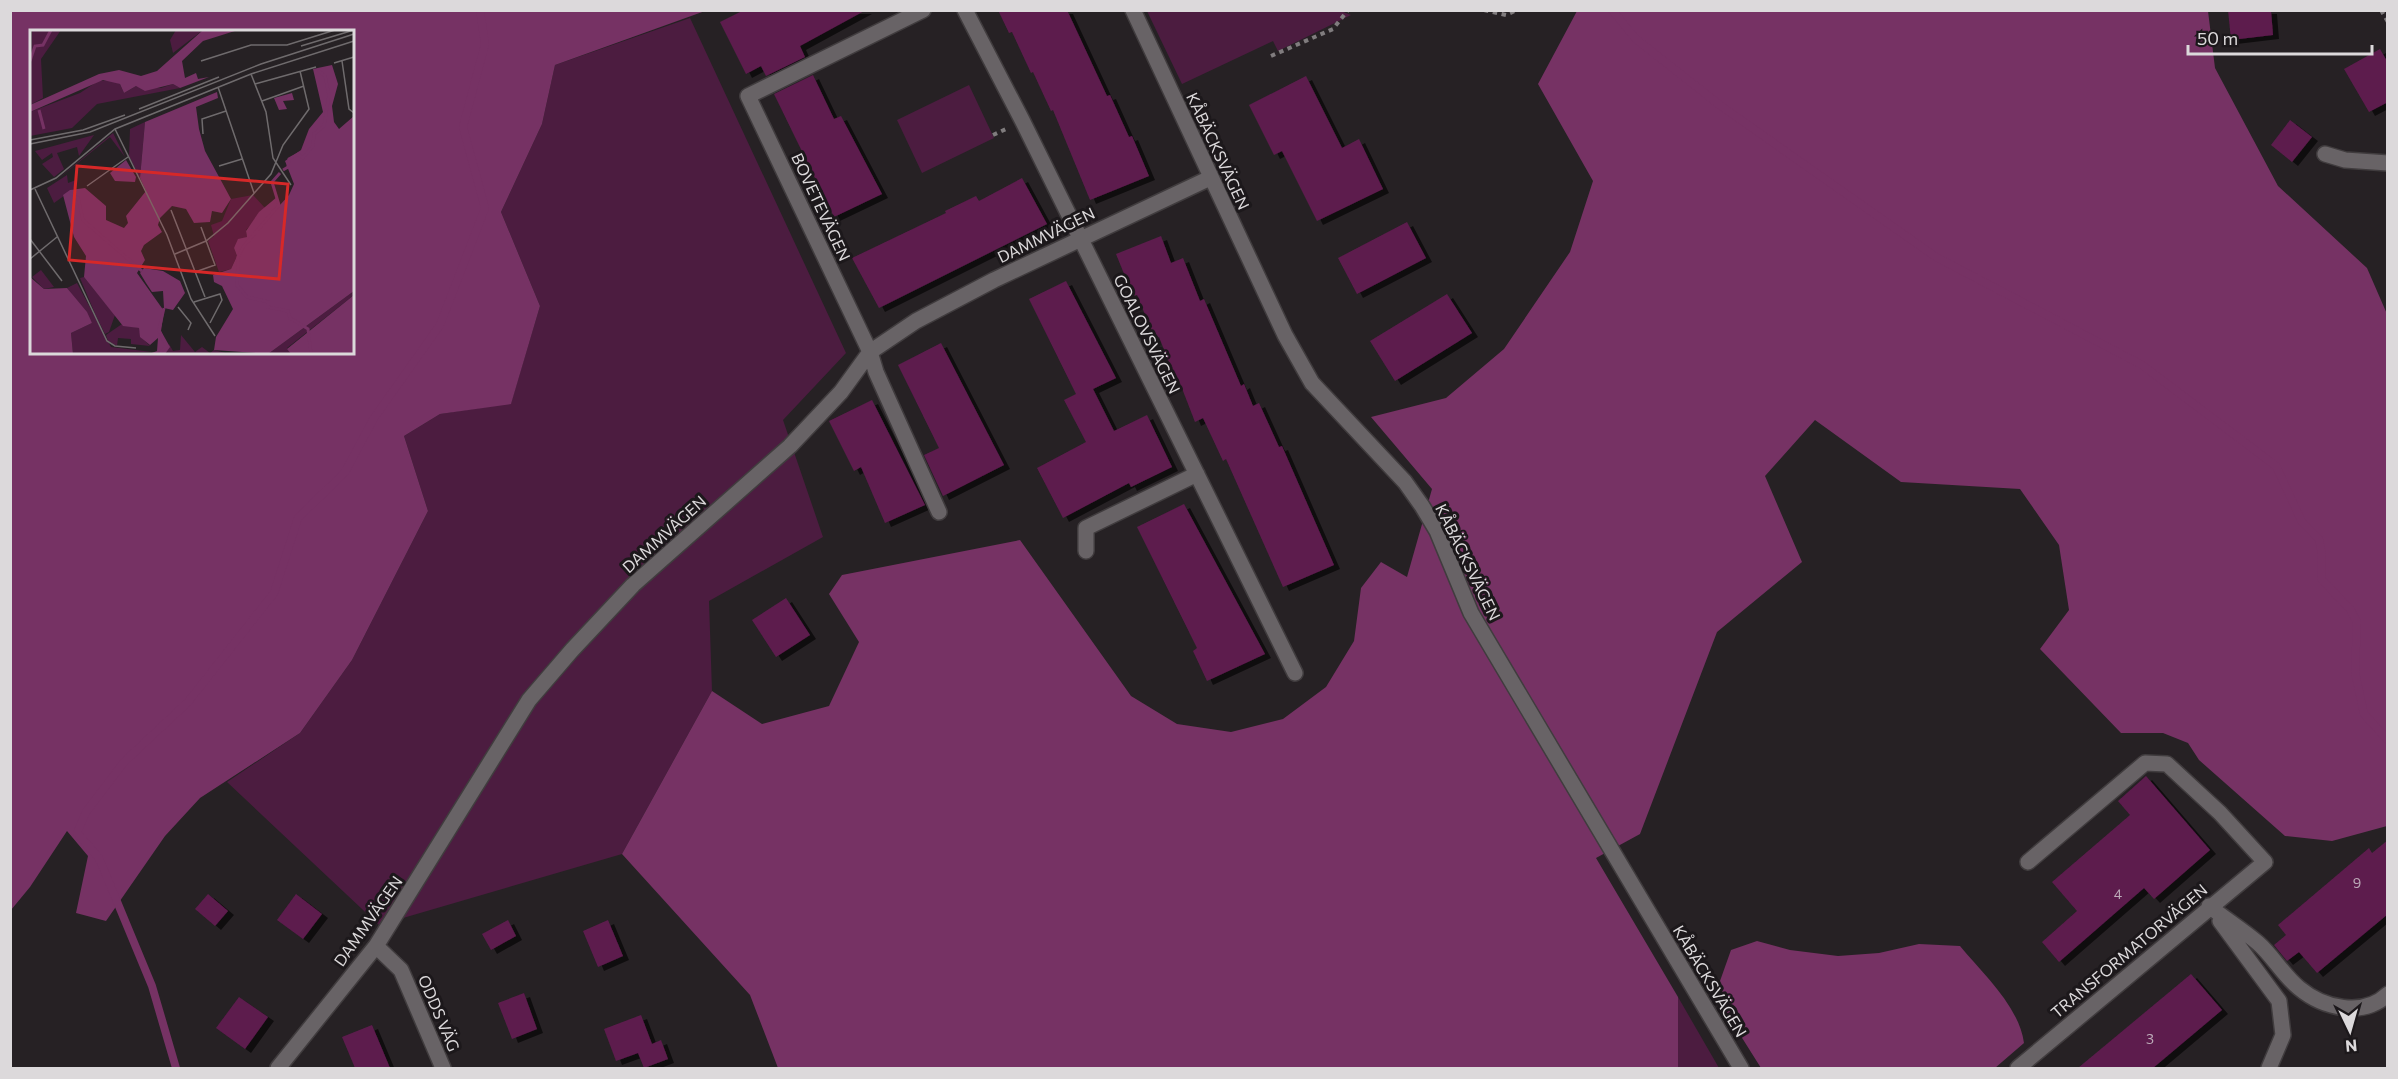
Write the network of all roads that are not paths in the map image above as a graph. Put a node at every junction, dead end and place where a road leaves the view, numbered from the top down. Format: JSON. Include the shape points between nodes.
{"nodes":[{"id":1,"x":923,"y":10,"type":"edge"},
{"id":2,"x":965,"y":10,"type":"edge"},
{"id":3,"x":1133,"y":10,"type":"edge"},
{"id":4,"x":2325,"y":154,"type":"dead end"},
{"id":5,"x":2388,"y":163,"type":"edge"},
{"id":6,"x":1210,"y":178,"type":"junction"},
{"id":7,"x":1080,"y":239,"type":"junction"},
{"id":8,"x":870,"y":352,"type":"junction"},
{"id":9,"x":1197,"y":474,"type":"junction"},
{"id":10,"x":939,"y":512,"type":"dead end"},
{"id":11,"x":1086,"y":551,"type":"dead end"},
{"id":12,"x":1295,"y":673,"type":"dead end"},
{"id":13,"x":2028,"y":862,"type":"dead end"},
{"id":14,"x":2209,"y":906,"type":"junction"},
{"id":15,"x":376,"y":946,"type":"junction"},
{"id":16,"x":2388,"y":994,"type":"edge"},
{"id":17,"x":278,"y":1068,"type":"edge"},
{"id":18,"x":443,"y":1068,"type":"edge"},
{"id":19,"x":1741,"y":1068,"type":"edge"},
{"id":20,"x":2018,"y":1068,"type":"edge"},
{"id":21,"x":2269,"y":1068,"type":"edge"}],
"edges":[{"from":1,"to":8,"type":"street","name":"BOVETEVÄGEN","via":[[748,96]]},
{"from":2,"to":7,"type":"street","name":"GOALOVSVÄGEN"},
{"from":3,"to":6,"type":"street","name":"KÅBÄCKSVÄGEN"},
{"from":4,"to":5,"type":"street","via":[[2345,160]]},
{"from":6,"to":7,"type":"street","name":"DAMMVÄGEN"},
{"from":6,"to":19,"type":"street","name":"KÅBÄCKSVÄGEN","via":[[1285,335],[1312,382],[1405,482],[1422,506],[1437,531],[1471,613]]},
{"from":7,"to":8,"type":"street","name":"DAMMVÄGEN","via":[[916,321]]},
{"from":7,"to":9,"type":"street","name":"GOALOVSVÄGEN"},
{"from":8,"to":10,"type":"street","name":"BOVETEVÄGEN"},
{"from":8,"to":15,"type":"street","name":"DAMMVÄGEN","via":[[841,392],[790,446],[633,585],[529,700]]},
{"from":9,"to":11,"type":"street","via":[[1086,528]]},
{"from":9,"to":12,"type":"street","name":"GOALOVSVÄGEN"},
{"from":13,"to":14,"type":"street","name":"TRANSFORMATORVÄGEN","via":[[2145,763],[2167,764],[2265,862]]},
{"from":14,"to":16,"type":"street","via":[[2258,943],[2299,988],[2318,1000],[2353,1009],[2379,1002]]},
{"from":14,"to":20,"type":"street","name":"TRANSFORMATORVÄGEN"},
{"from":14,"to":21,"type":"street","via":[[2279,1001],[2283,1035]]},
{"from":15,"to":17,"type":"street","name":"DAMMVÄGEN"},
{"from":15,"to":18,"type":"street","name":"ODDS VÄG","via":[[401,970]]}]}
